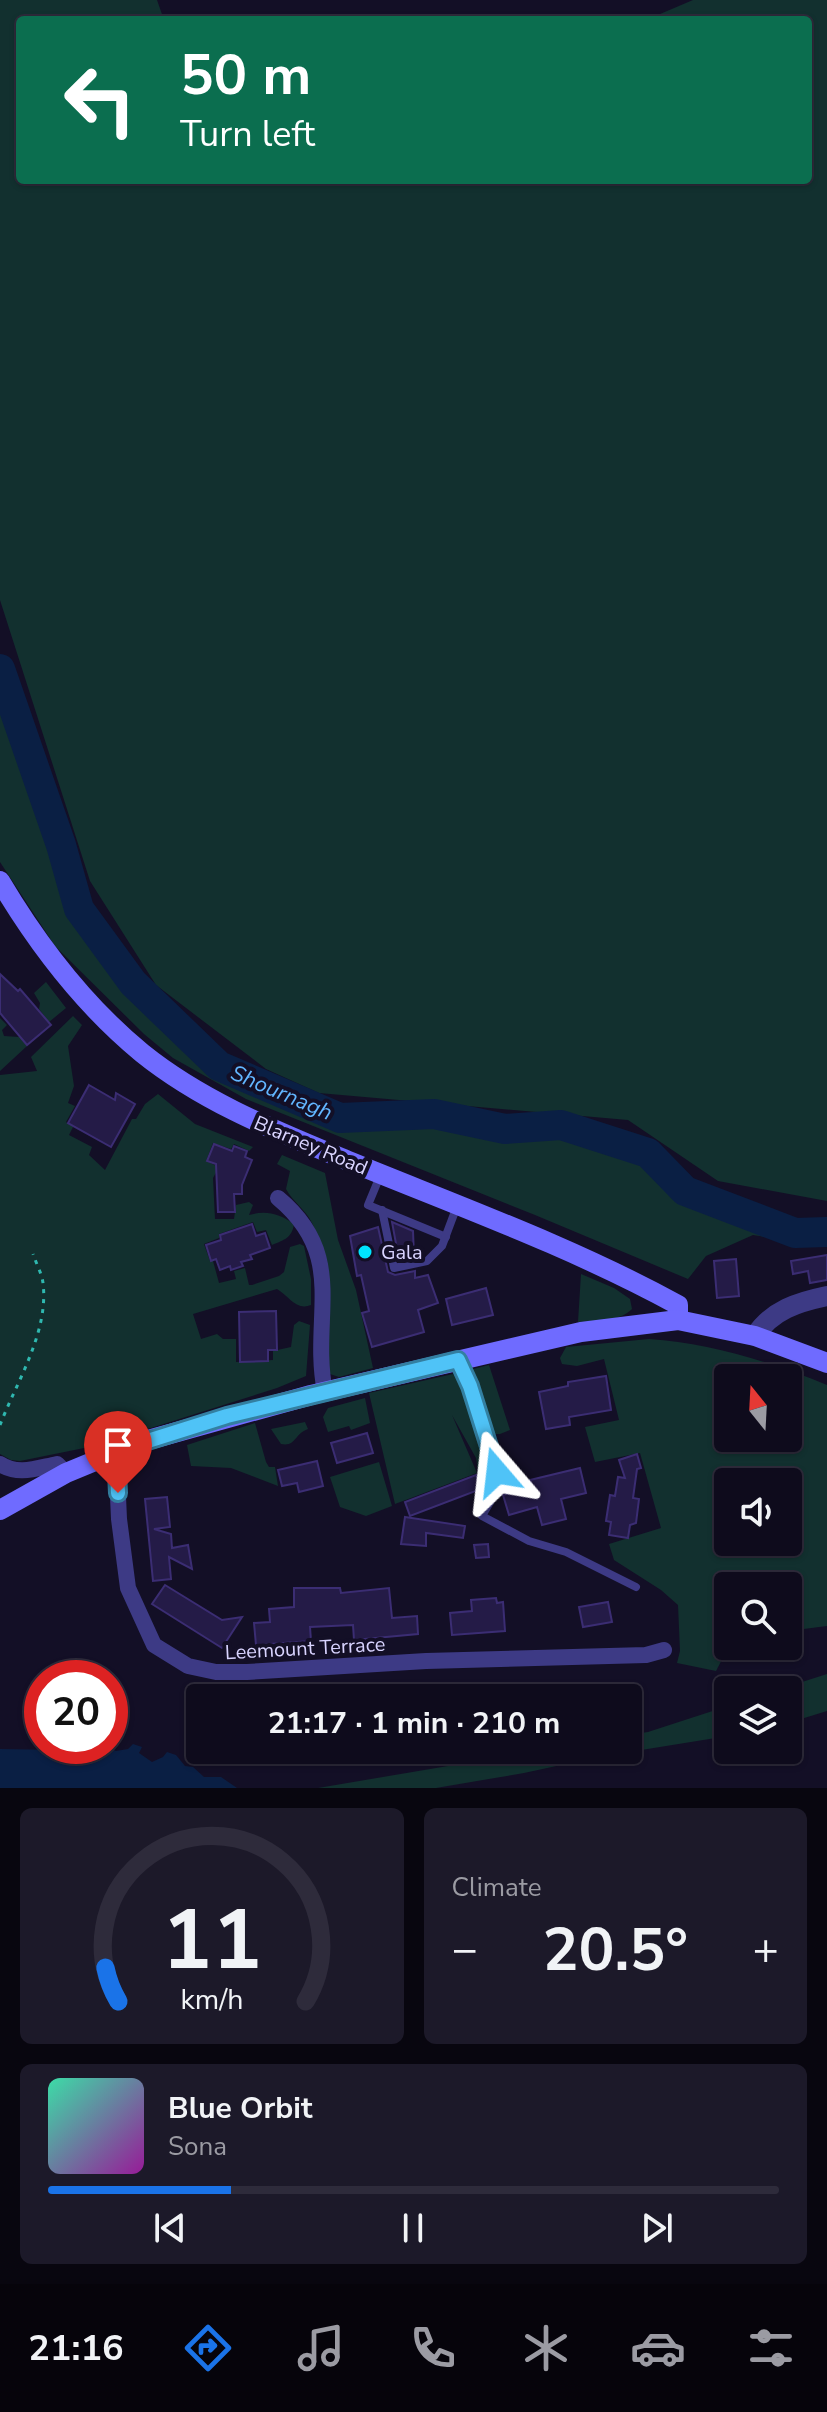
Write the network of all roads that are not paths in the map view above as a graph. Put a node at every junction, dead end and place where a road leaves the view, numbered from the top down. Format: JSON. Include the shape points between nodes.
{"nodes":[{"id":1,"x":0,"y":881,"type":"edge"},
{"id":2,"x":381,"y":1174,"type":"junction"},
{"id":3,"x":278,"y":1198,"type":"dead end"},
{"id":4,"x":458,"y":1205,"type":"junction"},
{"id":5,"x":382,"y":1210,"type":"junction"},
{"id":6,"x":446,"y":1237,"type":"junction"},
{"id":7,"x":827,"y":1296,"type":"edge"},
{"id":8,"x":678,"y":1320,"type":"junction"},
{"id":9,"x":755,"y":1336,"type":"junction"},
{"id":10,"x":458,"y":1360,"type":"junction"},
{"id":11,"x":827,"y":1363,"type":"edge"},
{"id":12,"x":325,"y":1392,"type":"junction"},
{"id":13,"x":116,"y":1451,"type":"junction"},
{"id":14,"x":0,"y":1464,"type":"edge"},
{"id":15,"x":66,"y":1473,"type":"junction"},
{"id":16,"x":0,"y":1510,"type":"edge"},
{"id":17,"x":636,"y":1587,"type":"dead end"},
{"id":18,"x":664,"y":1650,"type":"dead end"}],
"edges":[{"from":1,"to":2,"type":"main road","name":"Blarney Road","via":[[58,966],[104,1019],[144,1054],[202,1094],[259,1124]]},
{"from":2,"to":4,"type":"main road","name":"Blarney Road"},
{"from":2,"to":5,"type":"lane","via":[[368,1205]]},
{"from":3,"to":12,"type":"street","via":[[298,1215],[319,1260]]},
{"from":4,"to":6,"type":"lane"},
{"from":4,"to":8,"type":"main road","name":"Blarney Road","via":[[638,1283],[678,1305]]},
{"from":5,"to":6,"type":"lane"},
{"from":5,"to":6,"type":"lane","via":[[394,1268],[427,1261]]},
{"from":7,"to":9,"type":"street","via":[[783,1309]]},
{"from":8,"to":9,"type":"main road"},
{"from":8,"to":10,"type":"main road","via":[[581,1332]]},
{"from":9,"to":11,"type":"main road"},
{"from":10,"to":12,"type":"main road"},
{"from":10,"to":17,"type":"lane","via":[[497,1472],[496,1491],[482,1516]]},
{"from":12,"to":13,"type":"main road"},
{"from":13,"to":15,"type":"main road"},
{"from":13,"to":18,"type":"street","name":"Leemount Terrace","via":[[128,1588],[154,1645],[188,1666],[247,1672],[646,1655]]},
{"from":14,"to":15,"type":"street","via":[[23,1471],[57,1464]]},
{"from":15,"to":16,"type":"main road"}]}
